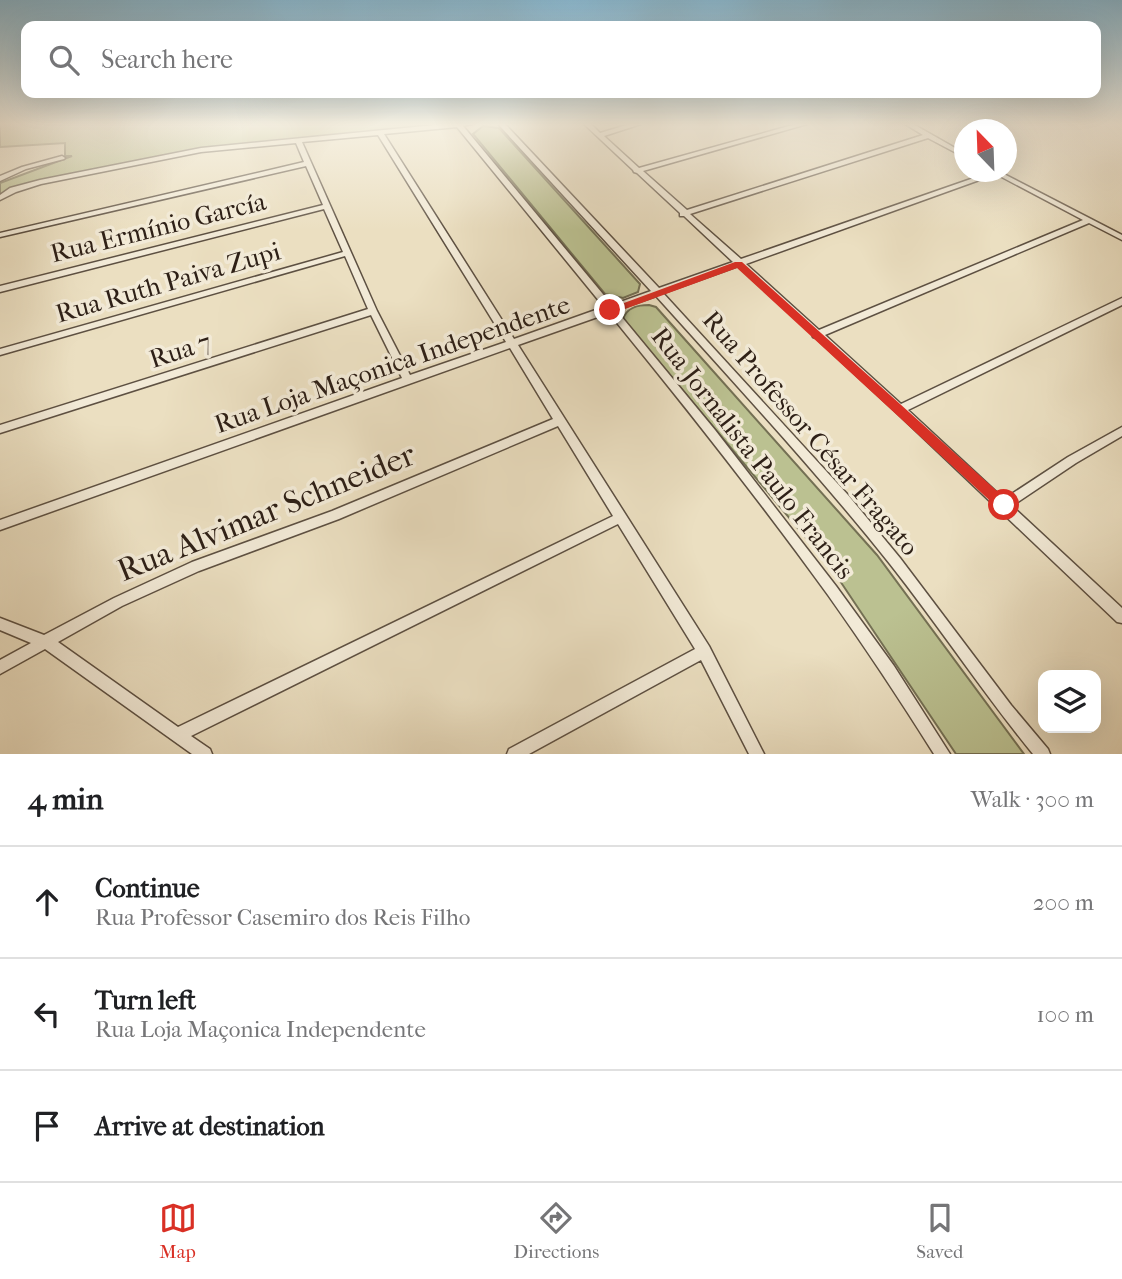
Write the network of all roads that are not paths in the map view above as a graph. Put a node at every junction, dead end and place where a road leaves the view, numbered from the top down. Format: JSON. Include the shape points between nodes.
{"nodes":[{"id":1,"x":57,"y":159,"type":"edge"},
{"id":2,"x":156,"y":159,"type":"edge"},
{"id":3,"x":305,"y":159,"type":"edge"},
{"id":4,"x":396,"y":159,"type":"edge"},
{"id":5,"x":491,"y":159,"type":"edge"},
{"id":6,"x":534,"y":159,"type":"edge"},
{"id":7,"x":624,"y":159,"type":"edge"},
{"id":8,"x":678,"y":159,"type":"edge"},
{"id":9,"x":854,"y":159,"type":"edge"},
{"id":10,"x":306,"y":163,"type":"junction"},
{"id":11,"x":636,"y":171,"type":"junction"},
{"id":12,"x":0,"y":179,"type":"edge"},
{"id":13,"x":968,"y":182,"type":"edge"},
{"id":14,"x":1015,"y":182,"type":"edge"},
{"id":15,"x":0,"y":198,"type":"edge"},
{"id":16,"x":326,"y":206,"type":"junction"},
{"id":17,"x":683,"y":214,"type":"junction"},
{"id":18,"x":1088,"y":220,"type":"junction"},
{"id":19,"x":0,"y":235,"type":"edge"},
{"id":20,"x":1122,"y":238,"type":"edge"},
{"id":21,"x":348,"y":253,"type":"junction"},
{"id":22,"x":738,"y":264,"type":"junction"},
{"id":23,"x":0,"y":289,"type":"edge"},
{"id":24,"x":659,"y":294,"type":"junction"},
{"id":25,"x":1122,"y":301,"type":"edge"},
{"id":26,"x":610,"y":310,"type":"junction"},
{"id":27,"x":373,"y":311,"type":"junction"},
{"id":28,"x":816,"y":335,"type":"junction"},
{"id":29,"x":511,"y":345,"type":"junction"},
{"id":30,"x":0,"y":352,"type":"edge"},
{"id":31,"x":408,"y":380,"type":"junction"},
{"id":32,"x":900,"y":409,"type":"junction"},
{"id":33,"x":559,"y":421,"type":"junction"},
{"id":34,"x":0,"y":429,"type":"edge"},
{"id":35,"x":1122,"y":431,"type":"edge"},
{"id":36,"x":1004,"y":505,"type":"junction"},
{"id":37,"x":620,"y":518,"type":"junction"},
{"id":38,"x":0,"y":525,"type":"edge"},
{"id":39,"x":1122,"y":617,"type":"edge"},
{"id":40,"x":0,"y":624,"type":"edge"},
{"id":41,"x":47,"y":643,"type":"junction"},
{"id":42,"x":704,"y":651,"type":"junction"},
{"id":43,"x":0,"y":667,"type":"edge"},
{"id":44,"x":177,"y":735,"type":"junction"},
{"id":45,"x":205,"y":754,"type":"edge"},
{"id":46,"x":514,"y":754,"type":"edge"},
{"id":47,"x":757,"y":754,"type":"edge"},
{"id":48,"x":943,"y":754,"type":"edge"},
{"id":49,"x":1043,"y":754,"type":"edge"}],
"edges":[{"from":1,"to":12,"type":"street"},
{"from":2,"to":15,"type":"street","via":[[40,183]]},
{"from":3,"to":10,"type":"street"},
{"from":4,"to":29,"type":"street"},
{"from":5,"to":26,"type":"street","name":"Rua Jornalista Paulo Francis"},
{"from":6,"to":24,"type":"street","name":"Rua Professor César Fragato"},
{"from":7,"to":11,"type":"street"},
{"from":8,"to":11,"type":"street"},
{"from":9,"to":17,"type":"street"},
{"from":10,"to":16,"type":"street"},
{"from":10,"to":19,"type":"street"},
{"from":11,"to":17,"type":"street"},
{"from":13,"to":22,"type":"street","name":"Rua Loja Maçonica Independente"},
{"from":14,"to":18,"type":"street"},
{"from":16,"to":21,"type":"street"},
{"from":16,"to":23,"type":"street","name":"Rua Ermínio García"},
{"from":17,"to":22,"type":"street"},
{"from":18,"to":20,"type":"street"},
{"from":18,"to":28,"type":"street"},
{"from":21,"to":27,"type":"street"},
{"from":21,"to":30,"type":"street","name":"Rua Ruth Paiva Zupi"},
{"from":22,"to":24,"type":"street","name":"Rua Loja Maçonica Independente"},
{"from":22,"to":28,"type":"street"},
{"from":24,"to":26,"type":"street","name":"Rua Loja Maçonica Independente"},
{"from":24,"to":49,"type":"street","name":"Rua Professor César Fragato","via":[[879,541]]},
{"from":25,"to":32,"type":"street"},
{"from":26,"to":29,"type":"street","name":"Rua Loja Maçonica Independente"},
{"from":26,"to":48,"type":"street","name":"Rua Jornalista Paulo Francis","via":[[820,571]]},
{"from":27,"to":31,"type":"street"},
{"from":27,"to":34,"type":"street","name":"Rua 7"},
{"from":28,"to":32,"type":"street"},
{"from":29,"to":31,"type":"street","name":"Rua Loja Maçonica Independente"},
{"from":29,"to":33,"type":"street"},
{"from":31,"to":38,"type":"street","name":"Rua Loja Maçonica Independente"},
{"from":32,"to":36,"type":"street"},
{"from":33,"to":37,"type":"street"},
{"from":33,"to":41,"type":"street","name":"Rua Alvimar Schneider","via":[[335,515],[195,566],[118,602]]},
{"from":35,"to":36,"type":"street"},
{"from":36,"to":39,"type":"street"},
{"from":37,"to":42,"type":"street"},
{"from":37,"to":44,"type":"street"},
{"from":40,"to":41,"type":"street"},
{"from":41,"to":43,"type":"street","name":"Rua Alvimar Schneider"},
{"from":41,"to":44,"type":"street"},
{"from":42,"to":46,"type":"street"},
{"from":42,"to":47,"type":"street"},
{"from":44,"to":45,"type":"street"}]}
